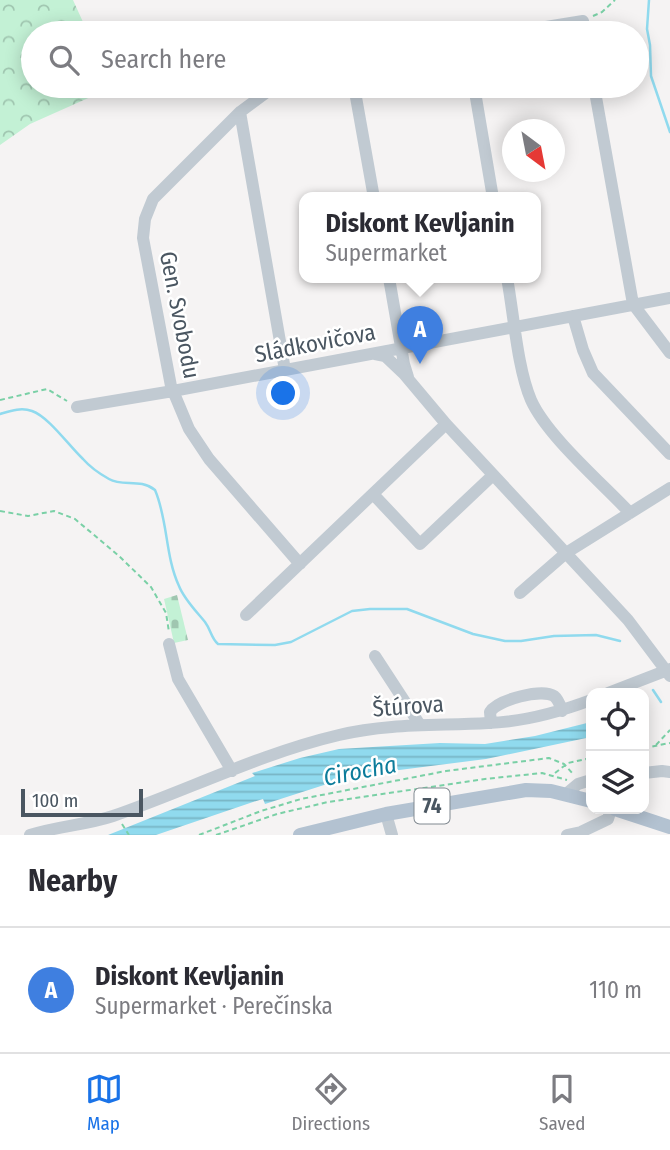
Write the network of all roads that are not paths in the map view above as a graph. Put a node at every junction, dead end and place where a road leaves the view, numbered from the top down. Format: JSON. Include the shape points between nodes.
{"nodes":[{"id":1,"x":259,"y":98,"type":"edge"},
{"id":2,"x":356,"y":98,"type":"edge"},
{"id":3,"x":476,"y":98,"type":"edge"},
{"id":4,"x":596,"y":98,"type":"edge"},
{"id":5,"x":240,"y":112,"type":"junction"},
{"id":6,"x":373,"y":192,"type":"edge"},
{"id":7,"x":492,"y":192,"type":"edge"},
{"id":8,"x":390,"y":283,"type":"edge"},
{"id":9,"x":508,"y":283,"type":"edge"},
{"id":10,"x":670,"y":298,"type":"edge"},
{"id":11,"x":633,"y":304,"type":"junction"},
{"id":12,"x":573,"y":316,"type":"junction"},
{"id":13,"x":516,"y":327,"type":"junction"},
{"id":14,"x":670,"y":353,"type":"edge"},
{"id":15,"x":374,"y":354,"type":"junction"},
{"id":16,"x":402,"y":358,"type":"junction"},
{"id":17,"x":285,"y":370,"type":"junction"},
{"id":18,"x":413,"y":387,"type":"junction"},
{"id":19,"x":173,"y":391,"type":"junction"},
{"id":20,"x":77,"y":407,"type":"road end"},
{"id":21,"x":446,"y":424,"type":"junction"},
{"id":22,"x":670,"y":454,"type":"edge"},
{"id":23,"x":494,"y":475,"type":"junction"},
{"id":24,"x":670,"y":488,"type":"edge"},
{"id":25,"x":373,"y":494,"type":"junction"},
{"id":26,"x":630,"y":513,"type":"junction"},
{"id":27,"x":566,"y":553,"type":"junction"},
{"id":28,"x":300,"y":564,"type":"junction"},
{"id":29,"x":520,"y":593,"type":"dead end"},
{"id":30,"x":246,"y":615,"type":"dead end"},
{"id":31,"x":169,"y":644,"type":"road end"},
{"id":32,"x":375,"y":656,"type":"dead end"},
{"id":33,"x":669,"y":672,"type":"edge"},
{"id":34,"x":623,"y":688,"type":"edge"},
{"id":35,"x":586,"y":702,"type":"edge"},
{"id":36,"x":562,"y":711,"type":"junction"},
{"id":37,"x":491,"y":723,"type":"junction"},
{"id":38,"x":420,"y":725,"type":"junction"},
{"id":39,"x":232,"y":771,"type":"junction"},
{"id":40,"x":649,"y":772,"type":"edge"},
{"id":41,"x":670,"y":772,"type":"edge"},
{"id":42,"x":586,"y":780,"type":"edge"},
{"id":43,"x":566,"y":794,"type":"junction"},
{"id":44,"x":586,"y":800,"type":"edge"},
{"id":45,"x":386,"y":814,"type":"junction"},
{"id":46,"x":610,"y":814,"type":"edge"},
{"id":47,"x":629,"y":814,"type":"edge"},
{"id":48,"x":670,"y":827,"type":"edge"},
{"id":49,"x":318,"y":832,"type":"edge"},
{"id":50,"x":30,"y":835,"type":"edge"},
{"id":51,"x":300,"y":835,"type":"edge"},
{"id":52,"x":392,"y":835,"type":"edge"},
{"id":53,"x":567,"y":835,"type":"edge"}],
"edges":[{"from":1,"to":5,"type":"street","name":"Gen. Svobodu"},
{"from":2,"to":6,"type":"street"},
{"from":3,"to":7,"type":"street"},
{"from":4,"to":11,"type":"street"},
{"from":5,"to":17,"type":"street"},
{"from":5,"to":19,"type":"street","name":"Gen. Svobodu","via":[[153,199],[145,219],[147,263]]},
{"from":8,"to":16,"type":"street"},
{"from":9,"to":13,"type":"street"},
{"from":10,"to":11,"type":"street","name":"Sládkovičova"},
{"from":11,"to":12,"type":"street","name":"Sládkovičova"},
{"from":11,"to":14,"type":"street"},
{"from":12,"to":13,"type":"street","name":"Sládkovičova"},
{"from":12,"to":22,"type":"street","via":[[593,373]]},
{"from":13,"to":16,"type":"street","name":"Sládkovičova"},
{"from":13,"to":26,"type":"street","via":[[531,400],[547,425]]},
{"from":15,"to":16,"type":"street","name":"Sládkovičova"},
{"from":15,"to":16,"type":"street","via":[[387,362]]},
{"from":15,"to":17,"type":"street","name":"Sládkovičova"},
{"from":16,"to":18,"type":"street"},
{"from":16,"to":18,"type":"street"},
{"from":17,"to":19,"type":"street","name":"Sládkovičova"},
{"from":18,"to":21,"type":"street"},
{"from":19,"to":20,"type":"street","name":"Sládkovičova"},
{"from":19,"to":28,"type":"street","name":"Gen. Svobodu","via":[[198,445]]},
{"from":21,"to":23,"type":"street"},
{"from":21,"to":25,"type":"street"},
{"from":23,"to":25,"type":"street","via":[[420,544]]},
{"from":23,"to":27,"type":"street"},
{"from":24,"to":26,"type":"street"},
{"from":25,"to":28,"type":"street"},
{"from":26,"to":27,"type":"street"},
{"from":27,"to":29,"type":"street"},
{"from":27,"to":33,"type":"street"},
{"from":28,"to":30,"type":"street"},
{"from":31,"to":39,"type":"street","via":[[178,679]]},
{"from":32,"to":38,"type":"street"},
{"from":33,"to":34,"type":"street"},
{"from":35,"to":36,"type":"street","name":"Štúrova"},
{"from":36,"to":37,"type":"street","name":"Štúrova"},
{"from":36,"to":37,"type":"street","via":[[556,697],[539,694],[496,704],[490,712]]},
{"from":37,"to":38,"type":"street","name":"Štúrova"},
{"from":38,"to":39,"type":"street","name":"Štúrova","via":[[340,734]]},
{"from":39,"to":50,"type":"street","name":"Štúrova","via":[[93,822]]},
{"from":40,"to":41,"type":"street"},
{"from":42,"to":43,"type":"street","via":[[576,780]]},
{"from":43,"to":44,"type":"main road","number":"74"},
{"from":43,"to":45,"type":"main road","number":"74","via":[[526,790]]},
{"from":45,"to":49,"type":"main road","number":"74"},
{"from":45,"to":52,"type":"street"},
{"from":46,"to":53,"type":"street"},
{"from":47,"to":48,"type":"main road"},
{"from":49,"to":51,"type":"main road","number":"74"}]}
